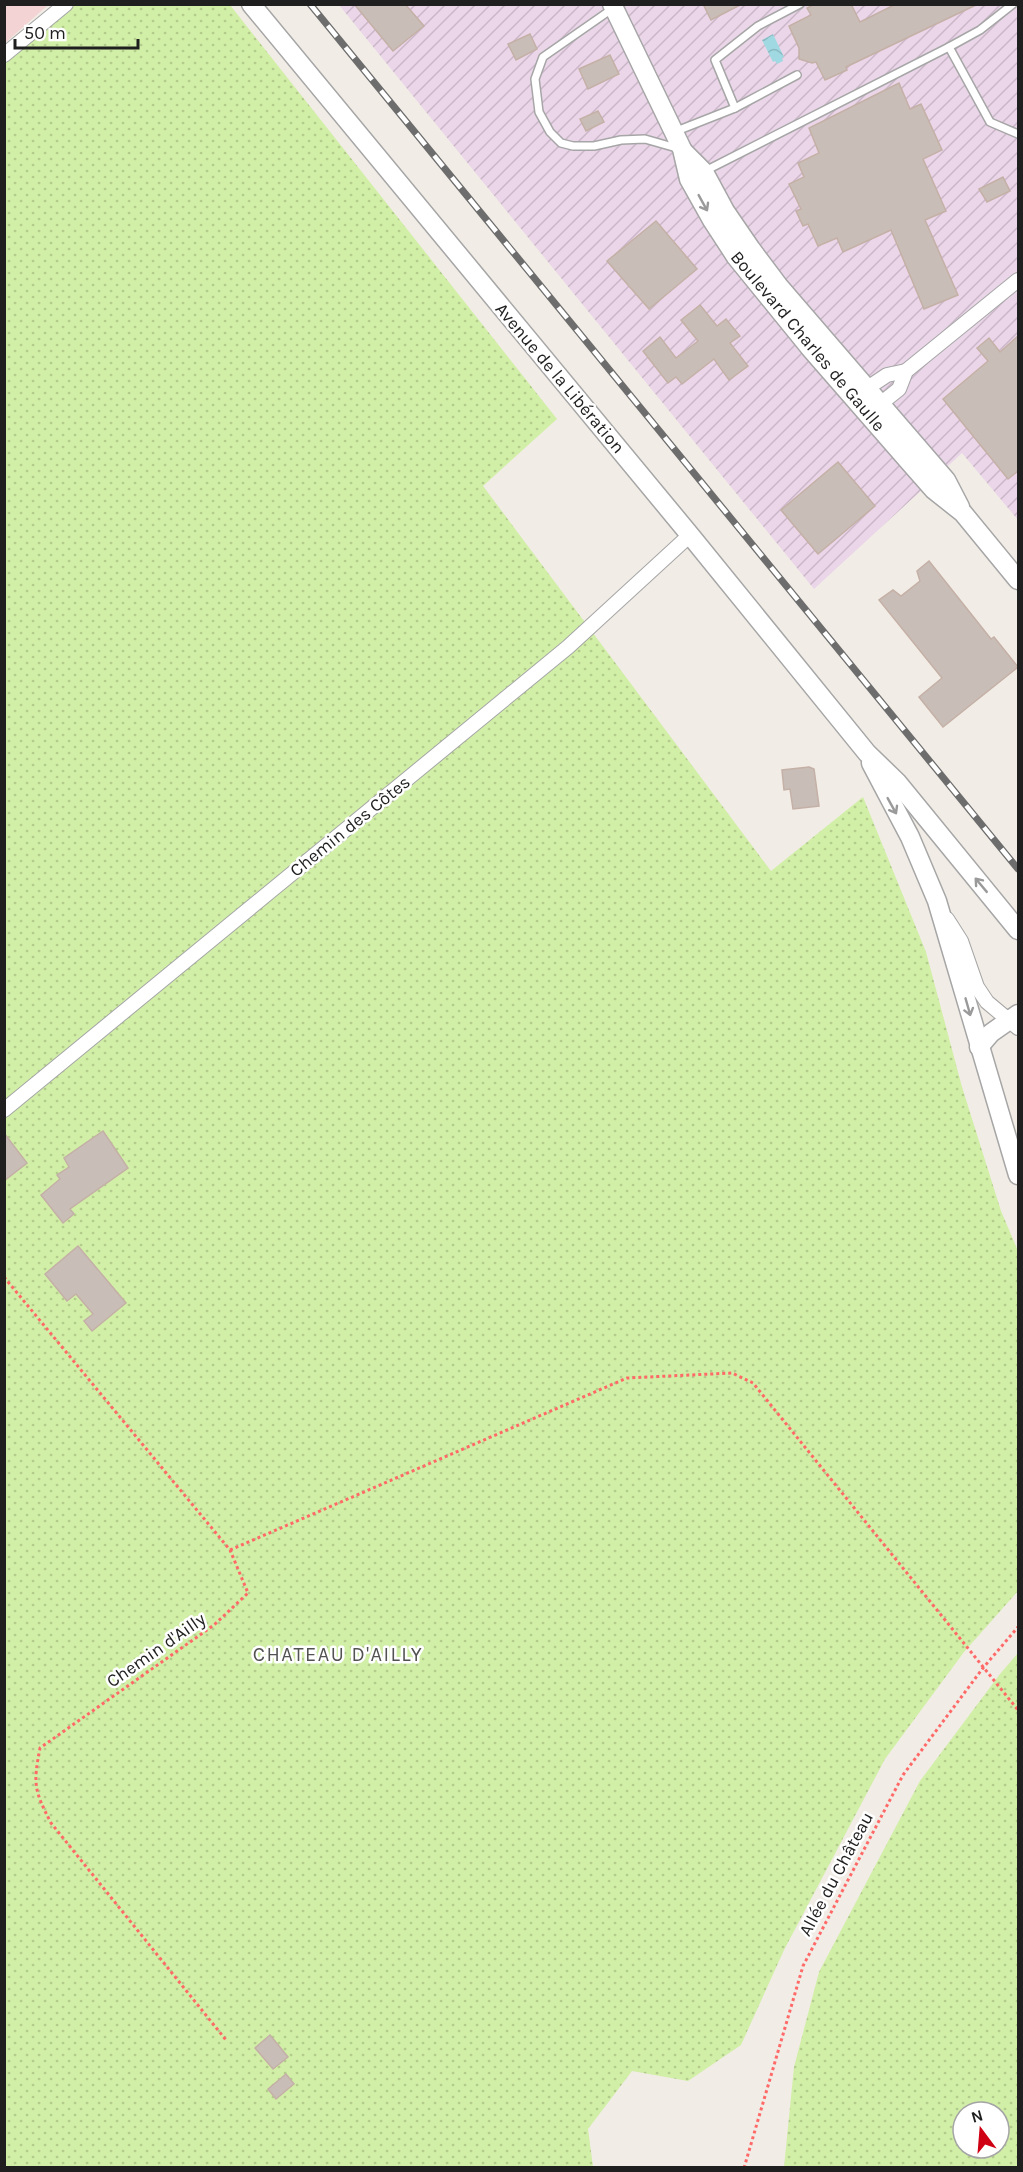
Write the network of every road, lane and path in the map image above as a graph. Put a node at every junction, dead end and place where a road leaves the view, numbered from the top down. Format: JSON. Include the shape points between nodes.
{"nodes":[{"id":1,"x":66,"y":4,"type":"edge"},
{"id":2,"x":251,"y":4,"type":"edge"},
{"id":3,"x":800,"y":4,"type":"edge"},
{"id":4,"x":1013,"y":4,"type":"edge"},
{"id":5,"x":613,"y":6,"type":"edge"},
{"id":6,"x":949,"y":47,"type":"junction"},
{"id":7,"x":4,"y":55,"type":"edge"},
{"id":8,"x":796,"y":75,"type":"dead end"},
{"id":9,"x":735,"y":108,"type":"junction"},
{"id":10,"x":674,"y":132,"type":"junction"},
{"id":11,"x":1018,"y":134,"type":"edge"},
{"id":12,"x":682,"y":149,"type":"junction"},
{"id":13,"x":697,"y":176,"type":"junction"},
{"id":14,"x":1018,"y":280,"type":"edge"},
{"id":15,"x":906,"y":371,"type":"junction"},
{"id":16,"x":860,"y":393,"type":"junction"},
{"id":17,"x":874,"y":409,"type":"junction"},
{"id":18,"x":690,"y":536,"type":"junction"},
{"id":19,"x":1018,"y":580,"type":"edge"},
{"id":20,"x":867,"y":753,"type":"junction"},
{"id":21,"x":937,"y":901,"type":"junction"},
{"id":22,"x":1018,"y":930,"type":"edge"},
{"id":23,"x":1015,"y":1021,"type":"edge"},
{"id":24,"x":979,"y":1047,"type":"junction"},
{"id":25,"x":4,"y":1110,"type":"edge"},
{"id":26,"x":1018,"y":1175,"type":"edge"},
{"id":27,"x":4,"y":1277,"type":"edge"},
{"id":28,"x":230,"y":1550,"type":"junction"},
{"id":29,"x":1018,"y":1627,"type":"edge"},
{"id":30,"x":983,"y":1668,"type":"junction"},
{"id":31,"x":1018,"y":1710,"type":"edge"},
{"id":32,"x":226,"y":2040,"type":"dead end"},
{"id":33,"x":744,"y":2168,"type":"edge"}],
"edges":[{"from":1,"to":7,"type":"street"},
{"from":2,"to":18,"type":"street","name":"Avenue de la Libération"},
{"from":3,"to":9,"type":"lane","via":[[759,26],[715,60]]},
{"from":4,"to":6,"type":"lane","via":[[980,30]]},
{"from":5,"to":10,"type":"street","name":"Boulevard Charles de Gaulle"},
{"from":5,"to":12,"type":"lane","via":[[543,57],[535,78],[539,112],[550,132],[567,145],[594,146],[645,139]]},
{"from":6,"to":11,"type":"lane","via":[[990,122]]},
{"from":6,"to":13,"type":"lane"},
{"from":8,"to":9,"type":"lane"},
{"from":9,"to":10,"type":"lane"},
{"from":10,"to":12,"type":"street","name":"Boulevard Charles de Gaulle"},
{"from":12,"to":13,"type":"street","name":"Boulevard Charles de Gaulle"},
{"from":13,"to":16,"type":"street","name":"Boulevard Charles de Gaulle"},
{"from":14,"to":15,"type":"street"},
{"from":15,"to":16,"type":"street","via":[[886,375]]},
{"from":15,"to":17,"type":"street","via":[[899,389]]},
{"from":16,"to":17,"type":"street","name":"Boulevard Charles de Gaulle"},
{"from":17,"to":19,"type":"street","name":"Boulevard Charles de Gaulle","via":[[946,480],[963,513]]},
{"from":18,"to":20,"type":"street","name":"Avenue de la Libération"},
{"from":18,"to":25,"type":"street","name":"Chemin des Côtes","via":[[568,647]]},
{"from":20,"to":21,"type":"street","one_way":true},
{"from":22,"to":20,"type":"street","one_way":true,"via":[[897,782]]},
{"from":21,"to":23,"type":"street","via":[[961,941],[977,987],[987,1002]]},
{"from":21,"to":24,"type":"street","one_way":true},
{"from":23,"to":24,"type":"street","via":[[992,1033]]},
{"from":24,"to":26,"type":"street"},
{"from":27,"to":28,"type":"path","name":"Chemin d'Ailly"},
{"from":28,"to":30,"type":"path","via":[[627,1378],[732,1373],[753,1383]]},
{"from":28,"to":32,"type":"path","name":"Chemin d'Ailly","via":[[248,1593],[214,1625],[40,1748],[35,1774],[37,1796],[51,1823]]},
{"from":29,"to":30,"type":"path","name":"Allée du Château"},
{"from":30,"to":31,"type":"path"},
{"from":30,"to":33,"type":"path","name":"Allée du Château","via":[[903,1775],[803,1966]]}]}
